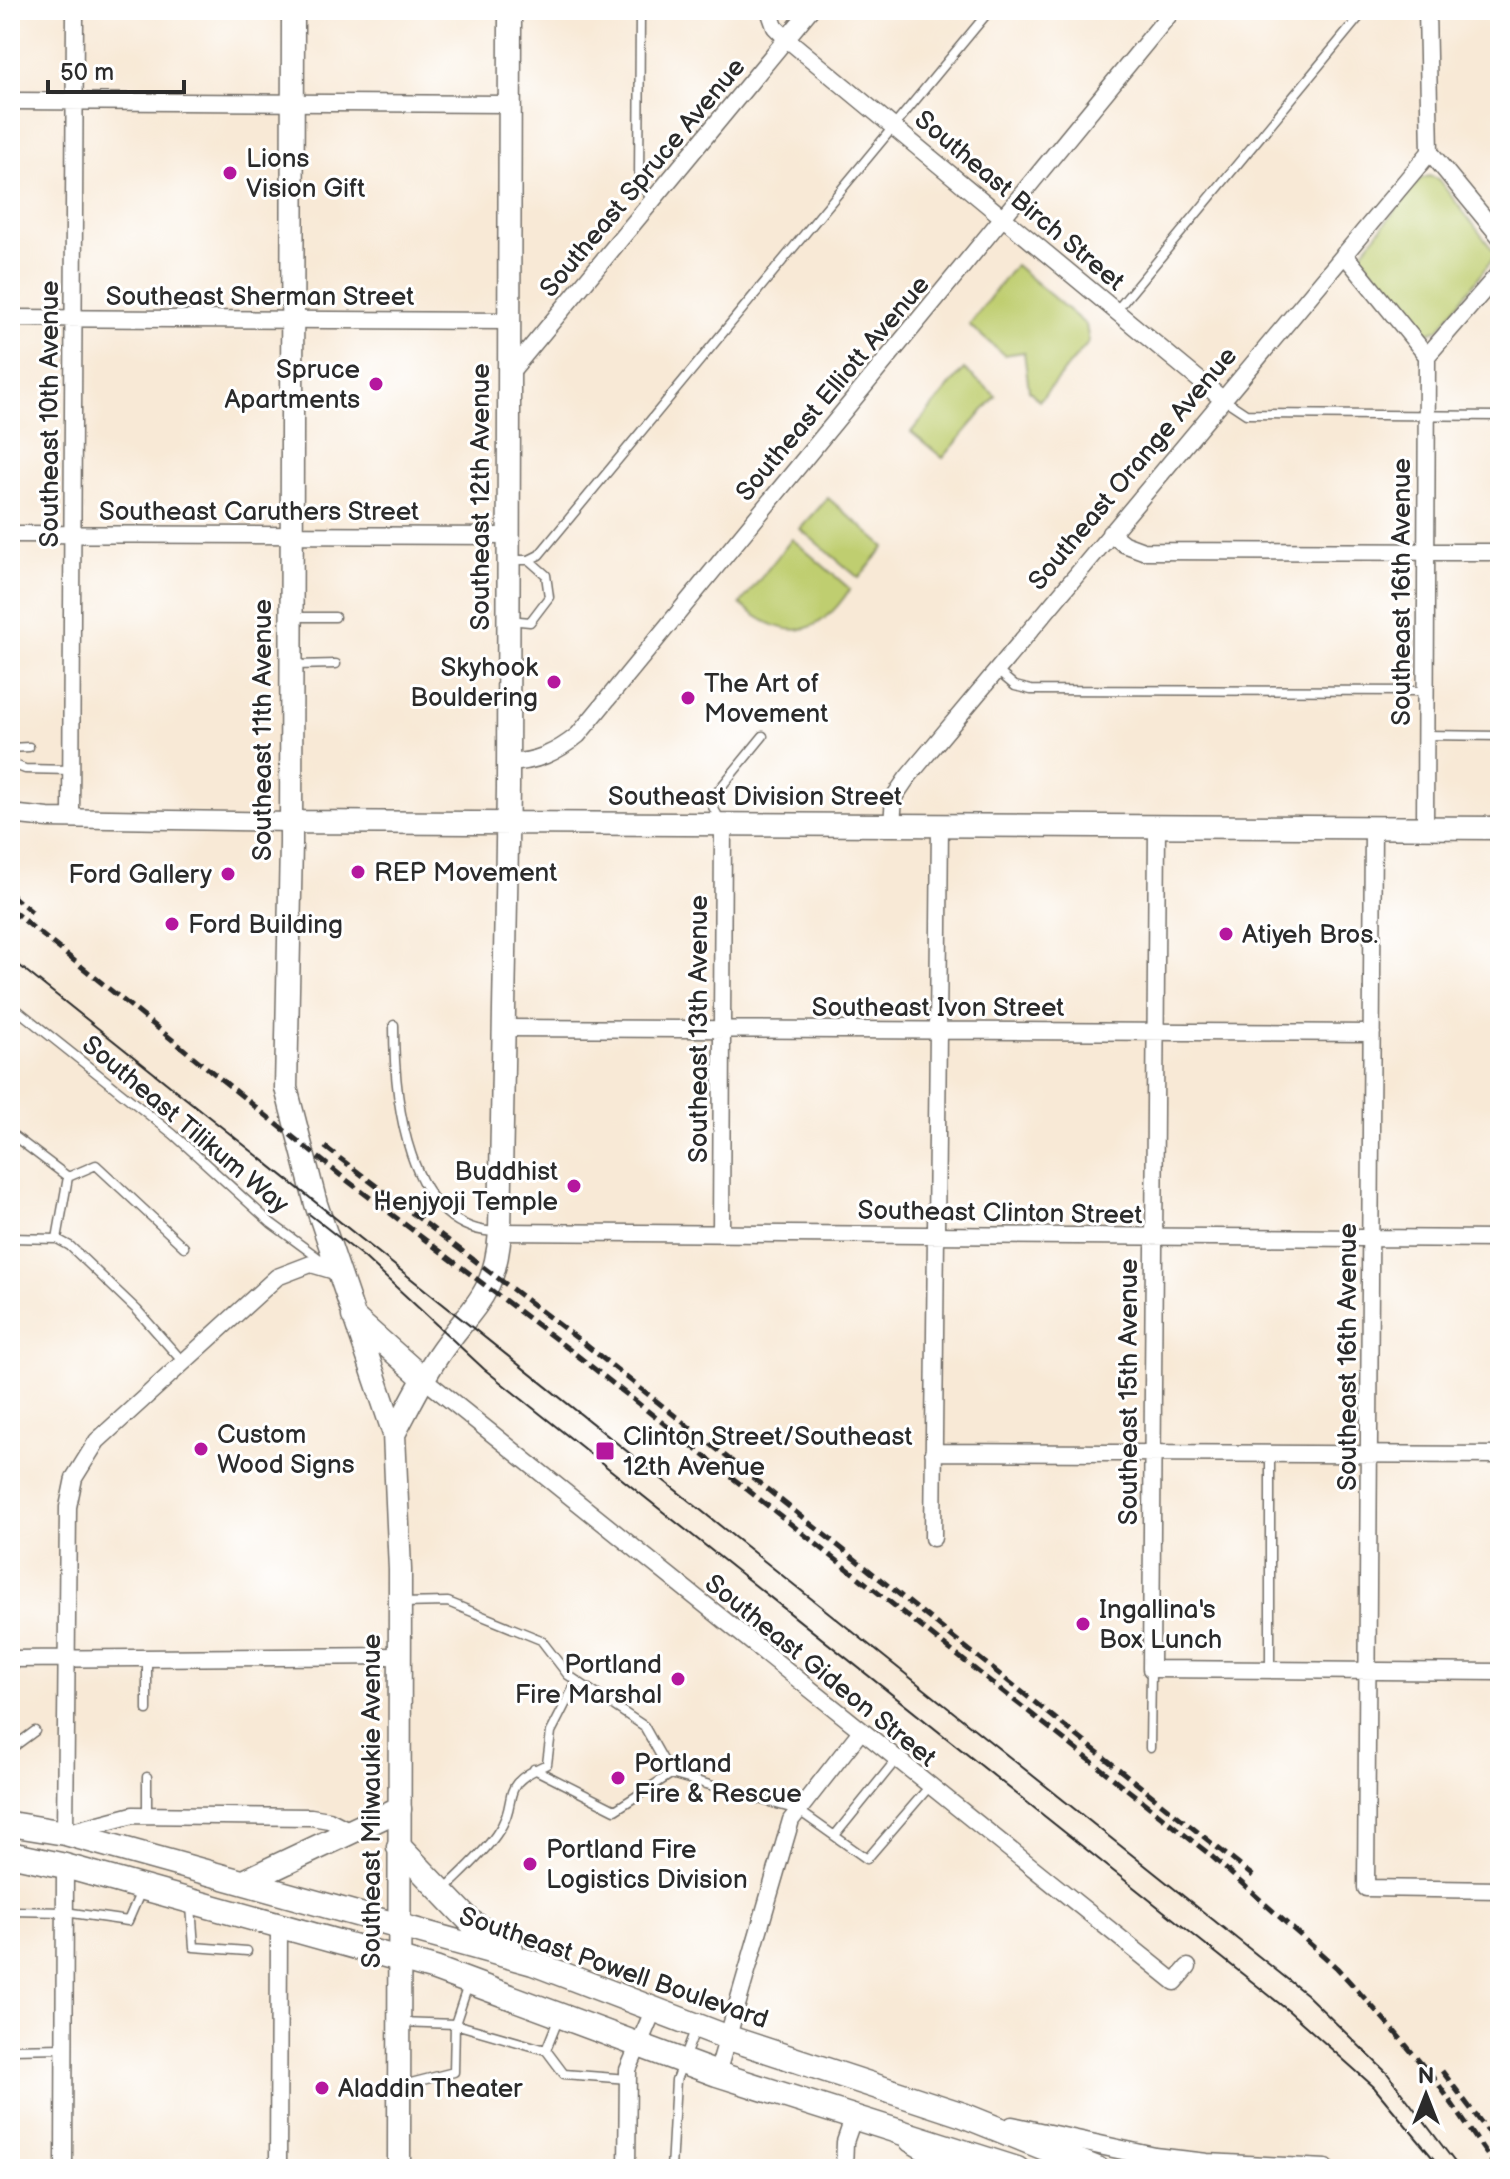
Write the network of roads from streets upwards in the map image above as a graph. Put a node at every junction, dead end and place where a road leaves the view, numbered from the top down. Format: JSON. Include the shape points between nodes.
{"nodes":[{"id":1,"x":75,"y":10,"type":"edge"},
{"id":2,"x":293,"y":10,"type":"edge"},
{"id":3,"x":510,"y":10,"type":"edge"},
{"id":4,"x":769,"y":10,"type":"edge"},
{"id":5,"x":810,"y":10,"type":"edge"},
{"id":6,"x":1173,"y":10,"type":"edge"},
{"id":7,"x":1427,"y":10,"type":"edge"},
{"id":8,"x":787,"y":39,"type":"junction"},
{"id":9,"x":10,"y":101,"type":"edge"},
{"id":10,"x":75,"y":101,"type":"junction"},
{"id":11,"x":293,"y":102,"type":"junction"},
{"id":12,"x":510,"y":104,"type":"junction"},
{"id":13,"x":1430,"y":152,"type":"junction"},
{"id":14,"x":1004,"y":217,"type":"junction"},
{"id":15,"x":1500,"y":237,"type":"edge"},
{"id":16,"x":1344,"y":254,"type":"junction"},
{"id":17,"x":1500,"y":272,"type":"edge"},
{"id":18,"x":10,"y":318,"type":"edge"},
{"id":19,"x":74,"y":319,"type":"junction"},
{"id":20,"x":291,"y":320,"type":"junction"},
{"id":21,"x":509,"y":321,"type":"junction"},
{"id":22,"x":1427,"y":356,"type":"junction"},
{"id":23,"x":509,"y":374,"type":"junction"},
{"id":24,"x":1221,"y":398,"type":"junction"},
{"id":25,"x":1110,"y":533,"type":"junction"},
{"id":26,"x":10,"y":534,"type":"edge"},
{"id":27,"x":72,"y":534,"type":"junction"},
{"id":28,"x":290,"y":535,"type":"junction"},
{"id":29,"x":508,"y":536,"type":"junction"},
{"id":30,"x":1423,"y":552,"type":"junction"},
{"id":31,"x":1500,"y":552,"type":"edge"},
{"id":32,"x":507,"y":763,"type":"junction"},
{"id":33,"x":10,"y":814,"type":"edge"},
{"id":34,"x":71,"y":817,"type":"junction"},
{"id":35,"x":291,"y":822,"type":"junction"},
{"id":36,"x":507,"y":823,"type":"junction"},
{"id":37,"x":723,"y":824,"type":"junction"},
{"id":38,"x":892,"y":825,"type":"junction"},
{"id":39,"x":940,"y":825,"type":"junction"},
{"id":40,"x":1157,"y":827,"type":"junction"},
{"id":41,"x":1373,"y":827,"type":"junction"},
{"id":42,"x":1425,"y":828,"type":"junction"},
{"id":43,"x":1500,"y":828,"type":"edge"},
{"id":44,"x":505,"y":1028,"type":"junction"},
{"id":45,"x":722,"y":1030,"type":"junction"},
{"id":46,"x":938,"y":1031,"type":"junction"},
{"id":47,"x":1156,"y":1032,"type":"junction"},
{"id":48,"x":1372,"y":1033,"type":"junction"},
{"id":49,"x":500,"y":1232,"type":"junction"},
{"id":50,"x":721,"y":1234,"type":"junction"},
{"id":51,"x":937,"y":1235,"type":"junction"},
{"id":52,"x":1153,"y":1238,"type":"junction"},
{"id":53,"x":1371,"y":1239,"type":"junction"},
{"id":54,"x":1500,"y":1239,"type":"edge"},
{"id":55,"x":338,"y":1272,"type":"junction"},
{"id":56,"x":352,"y":1314,"type":"junction"},
{"id":57,"x":424,"y":1379,"type":"junction"},
{"id":58,"x":394,"y":1434,"type":"junction"},
{"id":59,"x":933,"y":1452,"type":"junction"},
{"id":60,"x":1152,"y":1454,"type":"junction"},
{"id":61,"x":1371,"y":1455,"type":"junction"},
{"id":62,"x":1500,"y":1455,"type":"edge"},
{"id":63,"x":933,"y":1538,"type":"dead end"},
{"id":64,"x":399,"y":1656,"type":"junction"},
{"id":65,"x":10,"y":1659,"type":"edge"},
{"id":66,"x":67,"y":1659,"type":"junction"},
{"id":67,"x":1367,"y":1672,"type":"junction"},
{"id":68,"x":1500,"y":1672,"type":"edge"},
{"id":69,"x":860,"y":1732,"type":"junction"},
{"id":70,"x":399,"y":1809,"type":"junction"},
{"id":71,"x":10,"y":1824,"type":"edge"},
{"id":72,"x":65,"y":1833,"type":"junction"},
{"id":73,"x":354,"y":1833,"type":"junction"},
{"id":74,"x":98,"y":1842,"type":"junction"},
{"id":75,"x":399,"y":1847,"type":"junction"},
{"id":76,"x":19,"y":1856,"type":"edge"},
{"id":77,"x":65,"y":1866,"type":"junction"},
{"id":78,"x":244,"y":1882,"type":"junction"},
{"id":79,"x":1500,"y":1890,"type":"edge"},
{"id":80,"x":399,"y":1925,"type":"junction"},
{"id":81,"x":279,"y":1926,"type":"junction"},
{"id":82,"x":399,"y":1959,"type":"junction"},
{"id":83,"x":533,"y":1963,"type":"junction"},
{"id":84,"x":1188,"y":1967,"type":"dead end"},
{"id":85,"x":653,"y":2011,"type":"junction"},
{"id":86,"x":729,"y":2038,"type":"junction"},
{"id":87,"x":637,"y":2046,"type":"junction"},
{"id":88,"x":717,"y":2074,"type":"junction"},
{"id":89,"x":963,"y":2115,"type":"junction"},
{"id":90,"x":854,"y":2116,"type":"junction"},
{"id":91,"x":879,"y":2124,"type":"junction"},
{"id":92,"x":64,"y":2169,"type":"edge"},
{"id":93,"x":278,"y":2169,"type":"edge"},
{"id":94,"x":399,"y":2169,"type":"edge"},
{"id":95,"x":627,"y":2169,"type":"edge"},
{"id":96,"x":844,"y":2169,"type":"edge"},
{"id":97,"x":954,"y":2169,"type":"edge"},
{"id":98,"x":1017,"y":2169,"type":"edge"},
{"id":99,"x":1097,"y":2169,"type":"edge"},
{"id":100,"x":1326,"y":2169,"type":"edge"}],
"edges":[{"from":1,"to":10,"type":"street","name":"Southeast 10th Avenue"},
{"from":2,"to":11,"type":"main road","name":"Southeast 11th Avenue"},
{"from":3,"to":12,"type":"main road","name":"Southeast 12th Avenue"},
{"from":4,"to":8,"type":"street","name":"Southeast Birch Street"},
{"from":5,"to":8,"type":"street","name":"Southeast Spruce Avenue"},
{"from":6,"to":14,"type":"street","name":"Southeast Elliott Avenue"},
{"from":7,"to":13,"type":"street"},
{"from":8,"to":14,"type":"street","name":"Southeast Birch Street"},
{"from":8,"to":23,"type":"street","name":"Southeast Spruce Avenue"},
{"from":9,"to":10,"type":"street"},
{"from":10,"to":11,"type":"street"},
{"from":10,"to":19,"type":"street","name":"Southeast 10th Avenue"},
{"from":11,"to":12,"type":"street"},
{"from":11,"to":20,"type":"main road","name":"Southeast 11th Avenue"},
{"from":12,"to":21,"type":"main road","name":"Southeast 12th Avenue"},
{"from":13,"to":15,"type":"street"},
{"from":13,"to":16,"type":"street","name":"Southeast Orange Avenue"},
{"from":14,"to":24,"type":"street","name":"Southeast Birch Street"},
{"from":14,"to":32,"type":"street","name":"Southeast Elliott Avenue","via":[[578,735],[550,755]]},
{"from":16,"to":22,"type":"street"},
{"from":16,"to":24,"type":"street","name":"Southeast Orange Avenue"},
{"from":17,"to":22,"type":"street"},
{"from":18,"to":19,"type":"street","name":"Southeast Sherman Street"},
{"from":19,"to":20,"type":"street","name":"Southeast Sherman Street"},
{"from":19,"to":27,"type":"street","name":"Southeast 10th Avenue"},
{"from":20,"to":21,"type":"street","name":"Southeast Sherman Street"},
{"from":20,"to":28,"type":"main road","name":"Southeast 11th Avenue"},
{"from":21,"to":23,"type":"main road","name":"Southeast 12th Avenue"},
{"from":22,"to":30,"type":"street","name":"Southeast 16th Avenue"},
{"from":23,"to":29,"type":"main road","name":"Southeast 12th Avenue"},
{"from":24,"to":25,"type":"street","name":"Southeast Orange Avenue"},
{"from":25,"to":30,"type":"street","via":[[1143,551]]},
{"from":25,"to":38,"type":"street","name":"Southeast Orange Avenue","via":[[899,790]]},
{"from":26,"to":27,"type":"street","name":"Southeast Caruthers Street"},
{"from":27,"to":28,"type":"street","name":"Southeast Caruthers Street"},
{"from":27,"to":34,"type":"street","name":"Southeast 10th Avenue"},
{"from":28,"to":29,"type":"street","name":"Southeast Caruthers Street"},
{"from":28,"to":35,"type":"main road","name":"Southeast 11th Avenue"},
{"from":29,"to":32,"type":"main road","name":"Southeast 12th Avenue","via":[[518,560],[508,620]]},
{"from":30,"to":31,"type":"street"},
{"from":30,"to":42,"type":"street","name":"Southeast 16th Avenue"},
{"from":32,"to":36,"type":"main road","name":"Southeast 12th Avenue"},
{"from":33,"to":34,"type":"street","name":"Southeast Division Street"},
{"from":34,"to":35,"type":"street","name":"Southeast Division Street"},
{"from":35,"to":36,"type":"main road","name":"Southeast Division Street"},
{"from":35,"to":55,"type":"main road","name":"Southeast 11th Avenue","via":[[286,1088]]},
{"from":36,"to":37,"type":"main road","name":"Southeast Division Street"},
{"from":36,"to":44,"type":"main road","name":"Southeast 12th Avenue"},
{"from":37,"to":38,"type":"main road","name":"Southeast Division Street"},
{"from":37,"to":45,"type":"street","name":"Southeast 13th Avenue"},
{"from":38,"to":39,"type":"main road","name":"Southeast Division Street"},
{"from":39,"to":40,"type":"main road","name":"Southeast Division Street"},
{"from":39,"to":46,"type":"street"},
{"from":40,"to":41,"type":"main road","name":"Southeast Division Street"},
{"from":40,"to":47,"type":"street","name":"Southeast 15th Avenue"},
{"from":41,"to":42,"type":"main road","name":"Southeast Division Street"},
{"from":41,"to":48,"type":"street","name":"Southeast 16th Avenue"},
{"from":42,"to":43,"type":"main road","name":"Southeast Division Street"},
{"from":44,"to":45,"type":"street","name":"Southeast Ivon Street"},
{"from":44,"to":49,"type":"main road","name":"Southeast 12th Avenue"},
{"from":45,"to":46,"type":"street","name":"Southeast Ivon Street"},
{"from":45,"to":50,"type":"street","name":"Southeast 13th Avenue"},
{"from":46,"to":47,"type":"street","name":"Southeast Ivon Street"},
{"from":46,"to":51,"type":"street"},
{"from":47,"to":48,"type":"street","name":"Southeast Ivon Street"},
{"from":47,"to":52,"type":"street","name":"Southeast 15th Avenue"},
{"from":48,"to":53,"type":"street","name":"Southeast 16th Avenue"},
{"from":49,"to":50,"type":"street","name":"Southeast Clinton Street"},
{"from":49,"to":57,"type":"main road","name":"Southeast 12th Avenue","via":[[489,1287]]},
{"from":50,"to":51,"type":"street","name":"Southeast Clinton Street"},
{"from":51,"to":52,"type":"street","name":"Southeast Clinton Street"},
{"from":51,"to":59,"type":"street"},
{"from":52,"to":53,"type":"street","name":"Southeast Clinton Street"},
{"from":52,"to":60,"type":"street","name":"Southeast 15th Avenue"},
{"from":53,"to":54,"type":"street","name":"Southeast Clinton Street"},
{"from":53,"to":61,"type":"street","name":"Southeast 16th Avenue"},
{"from":55,"to":56,"type":"main road","name":"Southeast 11th Avenue"},
{"from":55,"to":66,"type":"street","via":[[311,1264],[285,1272],[97,1441],[74,1478],[68,1507]]},
{"from":56,"to":57,"type":"main road"},
{"from":56,"to":58,"type":"main road","name":"Southeast 11th Avenue"},
{"from":57,"to":58,"type":"main road","name":"Southeast 12th Avenue"},
{"from":57,"to":69,"type":"street","name":"Southeast Gideon Street"},
{"from":58,"to":64,"type":"main road","name":"Southeast Milwaukie Avenue"},
{"from":59,"to":60,"type":"street"},
{"from":59,"to":63,"type":"street"},
{"from":60,"to":61,"type":"street"},
{"from":60,"to":67,"type":"street","name":"Southeast 15th Avenue","via":[[1151,1669]]},
{"from":61,"to":62,"type":"street"},
{"from":61,"to":67,"type":"street","name":"Southeast 16th Avenue"},
{"from":64,"to":66,"type":"street"},
{"from":64,"to":70,"type":"main road","name":"Southeast Milwaukie Avenue"},
{"from":65,"to":66,"type":"street"},
{"from":66,"to":72,"type":"street"},
{"from":67,"to":68,"type":"street"},
{"from":67,"to":79,"type":"street","name":"Southeast 16th Avenue","via":[[1366,1888]]},
{"from":69,"to":84,"type":"street","name":"Southeast Gideon Street","via":[[1175,1982]]},
{"from":69,"to":86,"type":"street","via":[[788,1829]]},
{"from":70,"to":73,"type":"main road"},
{"from":70,"to":75,"type":"main road","name":"Southeast Milwaukie Avenue"},
{"from":71,"to":72,"type":"main road","name":"Southeast Powell Boulevard"},
{"from":72,"to":73,"type":"street","via":[[133,1815],[311,1817]]},
{"from":72,"to":74,"type":"main road","name":"Southeast Powell Boulevard"},
{"from":72,"to":76,"type":"main road"},
{"from":73,"to":78,"type":"main road"},
{"from":74,"to":77,"type":"main road"},
{"from":74,"to":78,"type":"main road","name":"Southeast Powell Boulevard"},
{"from":75,"to":80,"type":"main road","name":"Southeast Milwaukie Avenue"},
{"from":75,"to":83,"type":"main road","via":[[471,1922]]},
{"from":76,"to":77,"type":"main road"},
{"from":77,"to":81,"type":"main road"},
{"from":77,"to":92,"type":"street"},
{"from":78,"to":80,"type":"main road","name":"Southeast Powell Boulevard"},
{"from":80,"to":82,"type":"main road","name":"Southeast Milwaukie Avenue"},
{"from":80,"to":83,"type":"main road","name":"Southeast Powell Boulevard"},
{"from":81,"to":82,"type":"main road"},
{"from":81,"to":93,"type":"street"},
{"from":82,"to":87,"type":"main road","via":[[469,1980]]},
{"from":82,"to":94,"type":"main road","name":"Southeast Milwaukie Avenue"},
{"from":83,"to":85,"type":"main road","name":"Southeast Powell Boulevard"},
{"from":85,"to":86,"type":"main road","name":"Southeast Powell Boulevard"},
{"from":85,"to":87,"type":"street"},
{"from":86,"to":88,"type":"street"},
{"from":86,"to":89,"type":"main road","name":"Southeast Powell Boulevard"},
{"from":87,"to":88,"type":"main road"},
{"from":87,"to":95,"type":"street","via":[[628,2079]]},
{"from":88,"to":90,"type":"main road"},
{"from":89,"to":99,"type":"main road","name":"Southeast Powell Boulevard"},
{"from":89,"to":100,"type":"street","via":[[1155,2157]]},
{"from":90,"to":91,"type":"main road"},
{"from":90,"to":96,"type":"street","via":[[845,2142]]},
{"from":91,"to":97,"type":"street"},
{"from":91,"to":98,"type":"main road"}]}
